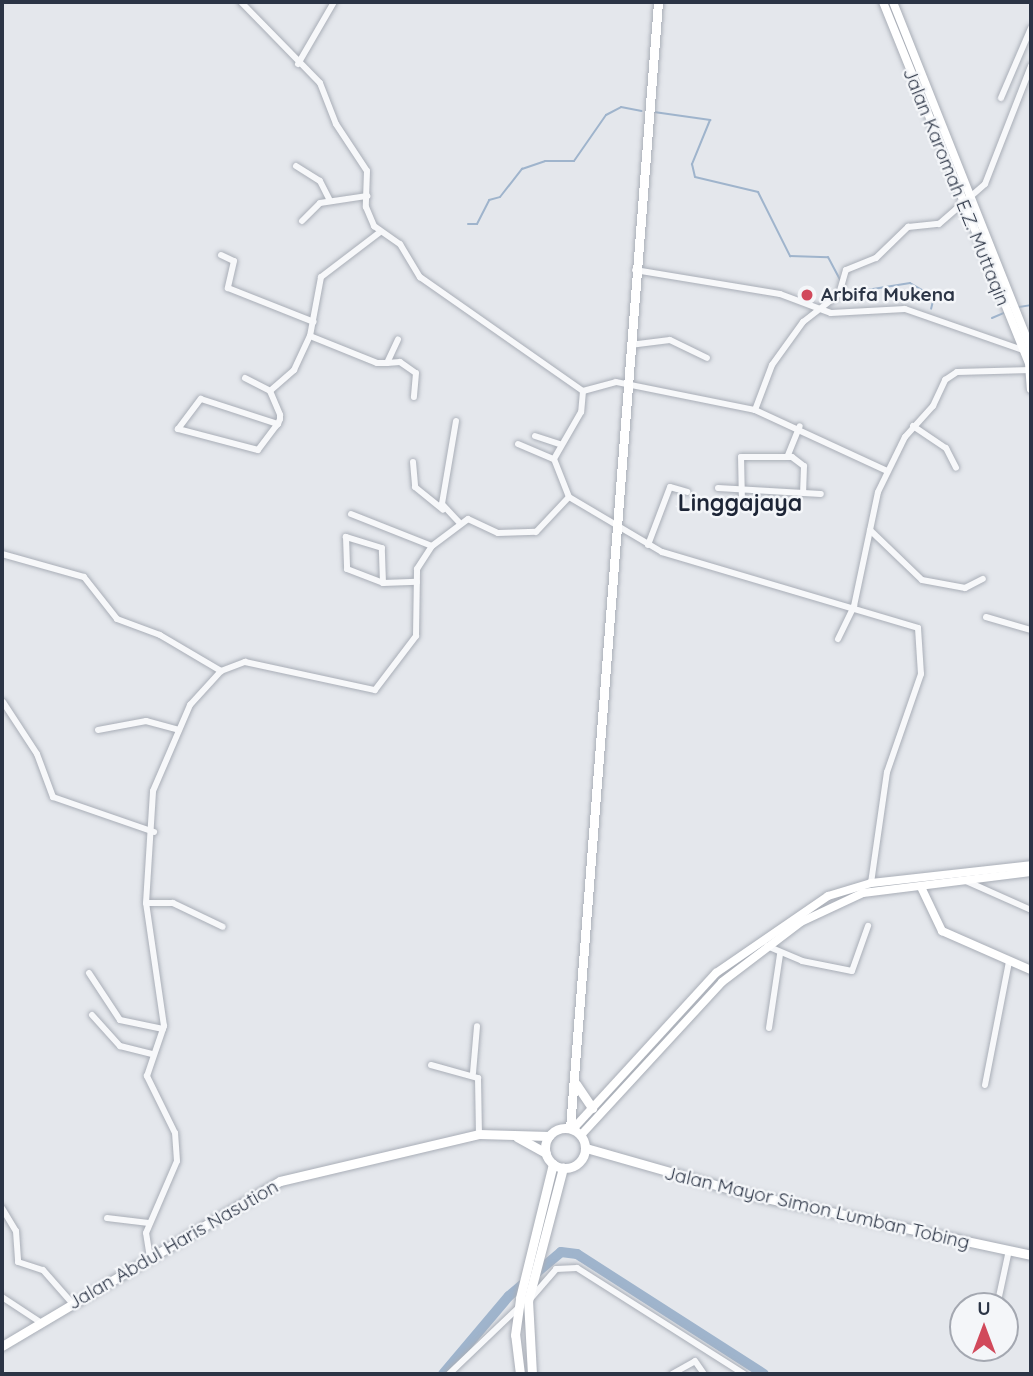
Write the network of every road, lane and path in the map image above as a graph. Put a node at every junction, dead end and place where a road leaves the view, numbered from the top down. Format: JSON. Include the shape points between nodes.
{"nodes":[{"id":1,"x":241,"y":2,"type":"edge"},
{"id":2,"x":334,"y":2,"type":"edge"},
{"id":3,"x":658,"y":2,"type":"edge"},
{"id":4,"x":883,"y":2,"type":"edge"},
{"id":5,"x":893,"y":2,"type":"edge"},
{"id":6,"x":892,"y":13,"type":"junction"},
{"id":7,"x":1031,"y":28,"type":"edge"},
{"id":8,"x":1021,"y":51,"type":"junction"},
{"id":9,"x":1031,"y":55,"type":"edge"},
{"id":10,"x":298,"y":64,"type":"junction"},
{"id":11,"x":1031,"y":66,"type":"edge"},
{"id":12,"x":1001,"y":98,"type":"dead end"},
{"id":13,"x":296,"y":166,"type":"dead end"},
{"id":14,"x":367,"y":196,"type":"junction"},
{"id":15,"x":329,"y":199,"type":"junction"},
{"id":16,"x":966,"y":202,"type":"junction"},
{"id":17,"x":302,"y":221,"type":"dead end"},
{"id":18,"x":380,"y":232,"type":"junction"},
{"id":19,"x":221,"y":255,"type":"dead end"},
{"id":20,"x":635,"y":270,"type":"junction"},
{"id":21,"x":821,"y":308,"type":"junction"},
{"id":22,"x":314,"y":322,"type":"junction"},
{"id":23,"x":310,"y":336,"type":"junction"},
{"id":24,"x":398,"y":339,"type":"dead end"},
{"id":25,"x":628,"y":345,"type":"junction"},
{"id":26,"x":1029,"y":350,"type":"edge"},
{"id":27,"x":707,"y":358,"type":"dead end"},
{"id":28,"x":387,"y":363,"type":"junction"},
{"id":29,"x":1030,"y":370,"type":"edge"},
{"id":30,"x":245,"y":378,"type":"dead end"},
{"id":31,"x":625,"y":384,"type":"junction"},
{"id":32,"x":1031,"y":389,"type":"edge"},
{"id":33,"x":270,"y":391,"type":"junction"},
{"id":34,"x":583,"y":391,"type":"junction"},
{"id":35,"x":414,"y":397,"type":"dead end"},
{"id":36,"x":755,"y":410,"type":"junction"},
{"id":37,"x":456,"y":421,"type":"dead end"},
{"id":38,"x":278,"y":424,"type":"junction"},
{"id":39,"x":914,"y":426,"type":"junction"},
{"id":40,"x":802,"y":427,"type":"junction"},
{"id":41,"x":535,"y":436,"type":"dead end"},
{"id":42,"x":518,"y":444,"type":"dead end"},
{"id":43,"x":560,"y":444,"type":"junction"},
{"id":44,"x":790,"y":456,"type":"junction"},
{"id":45,"x":554,"y":459,"type":"junction"},
{"id":46,"x":413,"y":462,"type":"dead end"},
{"id":47,"x":956,"y":468,"type":"dead end"},
{"id":48,"x":887,"y":471,"type":"junction"},
{"id":49,"x":718,"y":488,"type":"dead end"},
{"id":50,"x":742,"y":488,"type":"junction"},
{"id":51,"x":687,"y":492,"type":"dead end"},
{"id":52,"x":803,"y":492,"type":"junction"},
{"id":53,"x":821,"y":494,"type":"dead end"},
{"id":54,"x":569,"y":497,"type":"junction"},
{"id":55,"x":742,"y":503,"type":"dead end"},
{"id":56,"x":443,"y":510,"type":"junction"},
{"id":57,"x":351,"y":514,"type":"dead end"},
{"id":58,"x":458,"y":522,"type":"junction"},
{"id":59,"x":613,"y":528,"type":"junction"},
{"id":60,"x":870,"y":530,"type":"junction"},
{"id":61,"x":648,"y":545,"type":"junction"},
{"id":62,"x":432,"y":546,"type":"junction"},
{"id":63,"x":2,"y":554,"type":"edge"},
{"id":64,"x":982,"y":579,"type":"dead end"},
{"id":65,"x":417,"y":582,"type":"junction"},
{"id":66,"x":383,"y":583,"type":"junction"},
{"id":67,"x":854,"y":606,"type":"junction"},
{"id":68,"x":986,"y":617,"type":"dead end"},
{"id":69,"x":1031,"y":630,"type":"edge"},
{"id":70,"x":838,"y":639,"type":"dead end"},
{"id":71,"x":221,"y":671,"type":"junction"},
{"id":72,"x":2,"y":702,"type":"edge"},
{"id":73,"x":98,"y":730,"type":"dead end"},
{"id":74,"x":178,"y":730,"type":"junction"},
{"id":75,"x":154,"y":832,"type":"junction"},
{"id":76,"x":1031,"y":865,"type":"edge"},
{"id":77,"x":1031,"y":872,"type":"edge"},
{"id":78,"x":959,"y":879,"type":"junction"},
{"id":79,"x":871,"y":883,"type":"junction"},
{"id":80,"x":921,"y":887,"type":"junction"},
{"id":81,"x":146,"y":903,"type":"junction"},
{"id":82,"x":1031,"y":910,"type":"edge"},
{"id":83,"x":799,"y":918,"type":"junction"},
{"id":84,"x":868,"y":926,"type":"dead end"},
{"id":85,"x":223,"y":927,"type":"dead end"},
{"id":86,"x":765,"y":945,"type":"junction"},
{"id":87,"x":780,"y":954,"type":"junction"},
{"id":88,"x":1009,"y":961,"type":"junction"},
{"id":89,"x":1031,"y":970,"type":"edge"},
{"id":90,"x":89,"y":973,"type":"dead end"},
{"id":91,"x":716,"y":974,"type":"junction"},
{"id":92,"x":722,"y":982,"type":"junction"},
{"id":93,"x":92,"y":1015,"type":"dead end"},
{"id":94,"x":477,"y":1026,"type":"dead end"},
{"id":95,"x":769,"y":1028,"type":"dead end"},
{"id":96,"x":163,"y":1029,"type":"junction"},
{"id":97,"x":153,"y":1054,"type":"junction"},
{"id":98,"x":431,"y":1065,"type":"dead end"},
{"id":99,"x":473,"y":1073,"type":"junction"},
{"id":100,"x":575,"y":1083,"type":"junction"},
{"id":101,"x":985,"y":1084,"type":"dead end"},
{"id":102,"x":572,"y":1106,"type":"junction"},
{"id":103,"x":592,"y":1108,"type":"junction"},
{"id":104,"x":571,"y":1128,"type":"junction"},
{"id":105,"x":552,"y":1133,"type":"junction"},
{"id":106,"x":479,"y":1134,"type":"junction"},
{"id":107,"x":581,"y":1135,"type":"junction"},
{"id":108,"x":516,"y":1136,"type":"junction"},
{"id":109,"x":586,"y":1148,"type":"junction"},
{"id":110,"x":546,"y":1153,"type":"junction"},
{"id":111,"x":604,"y":1158,"type":"junction"},
{"id":112,"x":580,"y":1162,"type":"junction"},
{"id":113,"x":553,"y":1164,"type":"junction"},
{"id":114,"x":564,"y":1168,"type":"junction"},
{"id":115,"x":2,"y":1208,"type":"edge"},
{"id":116,"x":107,"y":1218,"type":"dead end"},
{"id":117,"x":149,"y":1223,"type":"junction"},
{"id":118,"x":536,"y":1247,"type":"junction"},
{"id":119,"x":1009,"y":1250,"type":"junction"},
{"id":120,"x":1031,"y":1255,"type":"edge"},
{"id":121,"x":150,"y":1258,"type":"junction"},
{"id":122,"x":528,"y":1279,"type":"junction"},
{"id":123,"x":1000,"y":1292,"type":"edge"},
{"id":124,"x":2,"y":1297,"type":"edge"},
{"id":125,"x":522,"y":1302,"type":"junction"},
{"id":126,"x":72,"y":1303,"type":"junction"},
{"id":127,"x":40,"y":1322,"type":"junction"},
{"id":128,"x":2,"y":1346,"type":"edge"},
{"id":129,"x":452,"y":1372,"type":"edge"},
{"id":130,"x":520,"y":1374,"type":"edge"},
{"id":131,"x":532,"y":1374,"type":"edge"},
{"id":132,"x":673,"y":1374,"type":"edge"},
{"id":133,"x":704,"y":1374,"type":"edge"},
{"id":134,"x":744,"y":1374,"type":"edge"}],
"edges":[{"from":1,"to":10,"type":"street"},
{"from":2,"to":10,"type":"street"},
{"from":3,"to":20,"type":"main road"},
{"from":4,"to":6,"type":"street","name":"Jalan Karomah E.Z. Muttaqin"},
{"from":5,"to":6,"type":"street","name":"Jalan Karomah E.Z. Muttaqin"},
{"from":6,"to":16,"type":"street","name":"Jalan Karomah E.Z. Muttaqin"},
{"from":7,"to":8,"type":"street"},
{"from":8,"to":9,"type":"street"},
{"from":8,"to":12,"type":"street"},
{"from":10,"to":14,"type":"street","via":[[320,83],[336,124],[363,162]]},
{"from":11,"to":16,"type":"street","via":[[991,172]]},
{"from":13,"to":15,"type":"street","via":[[320,181]]},
{"from":14,"to":15,"type":"street"},
{"from":14,"to":18,"type":"street","via":[[368,216]]},
{"from":15,"to":17,"type":"street"},
{"from":16,"to":21,"type":"street","via":[[939,224],[908,228],[876,258],[852,265],[841,292]]},
{"from":16,"to":26,"type":"street","name":"Jalan Karomah E.Z. Muttaqin"},
{"from":18,"to":22,"type":"street","via":[[321,277]]},
{"from":18,"to":34,"type":"street","via":[[400,244],[420,277]]},
{"from":19,"to":22,"type":"street","via":[[234,261],[228,288]]},
{"from":20,"to":21,"type":"street","via":[[780,294]]},
{"from":20,"to":25,"type":"main road"},
{"from":21,"to":26,"type":"street","via":[[858,316],[905,309]]},
{"from":21,"to":36,"type":"street","via":[[772,365]]},
{"from":22,"to":23,"type":"street"},
{"from":23,"to":28,"type":"street"},
{"from":23,"to":33,"type":"street","via":[[294,370]]},
{"from":24,"to":28,"type":"street"},
{"from":25,"to":27,"type":"street","via":[[670,340]]},
{"from":25,"to":31,"type":"main road"},
{"from":26,"to":29,"type":"street","name":"Jalan Karomah E.Z. Muttaqin"},
{"from":28,"to":35,"type":"street","via":[[400,362],[416,373]]},
{"from":29,"to":32,"type":"street","name":"Jalan Karomah E.Z. Muttaqin"},
{"from":29,"to":39,"type":"street","via":[[950,375]]},
{"from":30,"to":33,"type":"street"},
{"from":31,"to":34,"type":"street"},
{"from":31,"to":36,"type":"street"},
{"from":31,"to":59,"type":"main road"},
{"from":33,"to":38,"type":"street"},
{"from":34,"to":43,"type":"street","via":[[581,412]]},
{"from":36,"to":40,"type":"street"},
{"from":37,"to":56,"type":"street"},
{"from":38,"to":38,"type":"street","via":[[201,399],[177,426],[251,452]]},
{"from":39,"to":47,"type":"street","via":[[946,448]]},
{"from":39,"to":48,"type":"street"},
{"from":40,"to":44,"type":"street"},
{"from":40,"to":48,"type":"street"},
{"from":41,"to":43,"type":"street"},
{"from":42,"to":45,"type":"street"},
{"from":43,"to":45,"type":"street"},
{"from":44,"to":50,"type":"street","via":[[741,457]]},
{"from":44,"to":52,"type":"street","via":[[804,466]]},
{"from":45,"to":54,"type":"street"},
{"from":46,"to":56,"type":"street","via":[[415,487]]},
{"from":48,"to":60,"type":"street"},
{"from":49,"to":50,"type":"street"},
{"from":50,"to":52,"type":"street"},
{"from":50,"to":55,"type":"street"},
{"from":51,"to":61,"type":"street","via":[[670,487]]},
{"from":52,"to":53,"type":"street"},
{"from":54,"to":58,"type":"street","via":[[536,532],[507,535],[468,519]]},
{"from":54,"to":59,"type":"street"},
{"from":56,"to":58,"type":"street"},
{"from":57,"to":62,"type":"street"},
{"from":58,"to":62,"type":"street"},
{"from":59,"to":61,"type":"street"},
{"from":59,"to":100,"type":"main road"},
{"from":60,"to":64,"type":"street","via":[[922,580],[967,588]]},
{"from":60,"to":67,"type":"street"},
{"from":61,"to":67,"type":"street","via":[[726,574]]},
{"from":62,"to":65,"type":"street","via":[[421,560]]},
{"from":63,"to":71,"type":"street","via":[[84,577],[117,619],[160,635]]},
{"from":65,"to":66,"type":"street"},
{"from":65,"to":71,"type":"street","via":[[418,629],[375,690],[245,662]]},
{"from":66,"to":66,"type":"street","via":[[347,569],[346,537],[382,548]]},
{"from":67,"to":70,"type":"street"},
{"from":67,"to":79,"type":"street","via":[[911,623],[922,642],[921,674],[887,772]]},
{"from":68,"to":69,"type":"street"},
{"from":71,"to":74,"type":"street","via":[[190,705]]},
{"from":72,"to":75,"type":"street","via":[[37,754],[53,797]]},
{"from":73,"to":74,"type":"street","via":[[146,721]]},
{"from":74,"to":75,"type":"street","via":[[154,785]]},
{"from":75,"to":81,"type":"street"},
{"from":76,"to":78,"type":"street"},
{"from":77,"to":78,"type":"street"},
{"from":78,"to":79,"type":"street"},
{"from":78,"to":80,"type":"street"},
{"from":78,"to":82,"type":"street"},
{"from":79,"to":83,"type":"street","via":[[841,890]]},
{"from":80,"to":83,"type":"street","via":[[841,899]]},
{"from":80,"to":88,"type":"street","via":[[942,931]]},
{"from":81,"to":85,"type":"street","via":[[173,903]]},
{"from":81,"to":96,"type":"street"},
{"from":83,"to":86,"type":"street"},
{"from":83,"to":91,"type":"street"},
{"from":84,"to":87,"type":"street","via":[[852,971]]},
{"from":86,"to":87,"type":"street"},
{"from":86,"to":92,"type":"street"},
{"from":87,"to":95,"type":"street"},
{"from":88,"to":89,"type":"street"},
{"from":88,"to":101,"type":"street"},
{"from":90,"to":96,"type":"street","via":[[120,1020]]},
{"from":91,"to":92,"type":"street"},
{"from":91,"to":103,"type":"street"},
{"from":92,"to":107,"type":"street"},
{"from":93,"to":97,"type":"street","via":[[120,1046]]},
{"from":94,"to":99,"type":"street"},
{"from":96,"to":97,"type":"street"},
{"from":97,"to":117,"type":"street","via":[[148,1082],[175,1133],[177,1161]]},
{"from":98,"to":99,"type":"street"},
{"from":99,"to":106,"type":"street","via":[[481,1087]]},
{"from":100,"to":102,"type":"main road"},
{"from":100,"to":103,"type":"main road"},
{"from":102,"to":104,"type":"main road"},
{"from":102,"to":105,"type":"main road"},
{"from":103,"to":104,"type":"street"},
{"from":104,"to":105,"type":"main road"},
{"from":104,"to":107,"type":"main road"},
{"from":105,"to":108,"type":"main road","name":"Jalan Abdul Haris Nasution"},
{"from":105,"to":110,"type":"main road"},
{"from":106,"to":108,"type":"main road","name":"Jalan Abdul Haris Nasution"},
{"from":106,"to":121,"type":"main road","name":"Jalan Abdul Haris Nasution","via":[[280,1181]]},
{"from":107,"to":109,"type":"main road"},
{"from":108,"to":110,"type":"main road"},
{"from":109,"to":111,"type":"main road","name":"Jalan Mayor Simon Lumban Tobing"},
{"from":109,"to":112,"type":"main road"},
{"from":110,"to":113,"type":"main road"},
{"from":111,"to":112,"type":"main road","name":"Jalan Mayor Simon Lumban Tobing"},
{"from":111,"to":119,"type":"main road","name":"Jalan Mayor Simon Lumban Tobing"},
{"from":112,"to":114,"type":"main road"},
{"from":113,"to":114,"type":"main road"},
{"from":113,"to":118,"type":"main road"},
{"from":114,"to":118,"type":"main road"},
{"from":115,"to":126,"type":"street","via":[[16,1231],[18,1262],[43,1270]]},
{"from":116,"to":117,"type":"street"},
{"from":117,"to":121,"type":"street"},
{"from":118,"to":122,"type":"main road"},
{"from":118,"to":122,"type":"main road"},
{"from":119,"to":120,"type":"main road","name":"Jalan Mayor Simon Lumban Tobing"},
{"from":119,"to":123,"type":"street"},
{"from":121,"to":126,"type":"main road","name":"Jalan Abdul Haris Nasution"},
{"from":122,"to":125,"type":"main road"},
{"from":124,"to":127,"type":"street"},
{"from":125,"to":129,"type":"street"},
{"from":125,"to":130,"type":"main road"},
{"from":125,"to":131,"type":"main road"},
{"from":125,"to":134,"type":"street","via":[[556,1269],[577,1268]]},
{"from":126,"to":127,"type":"main road","name":"Jalan Abdul Haris Nasution"},
{"from":127,"to":128,"type":"main road","name":"Jalan Abdul Haris Nasution"},
{"from":132,"to":133,"type":"street","via":[[695,1360]]}]}
